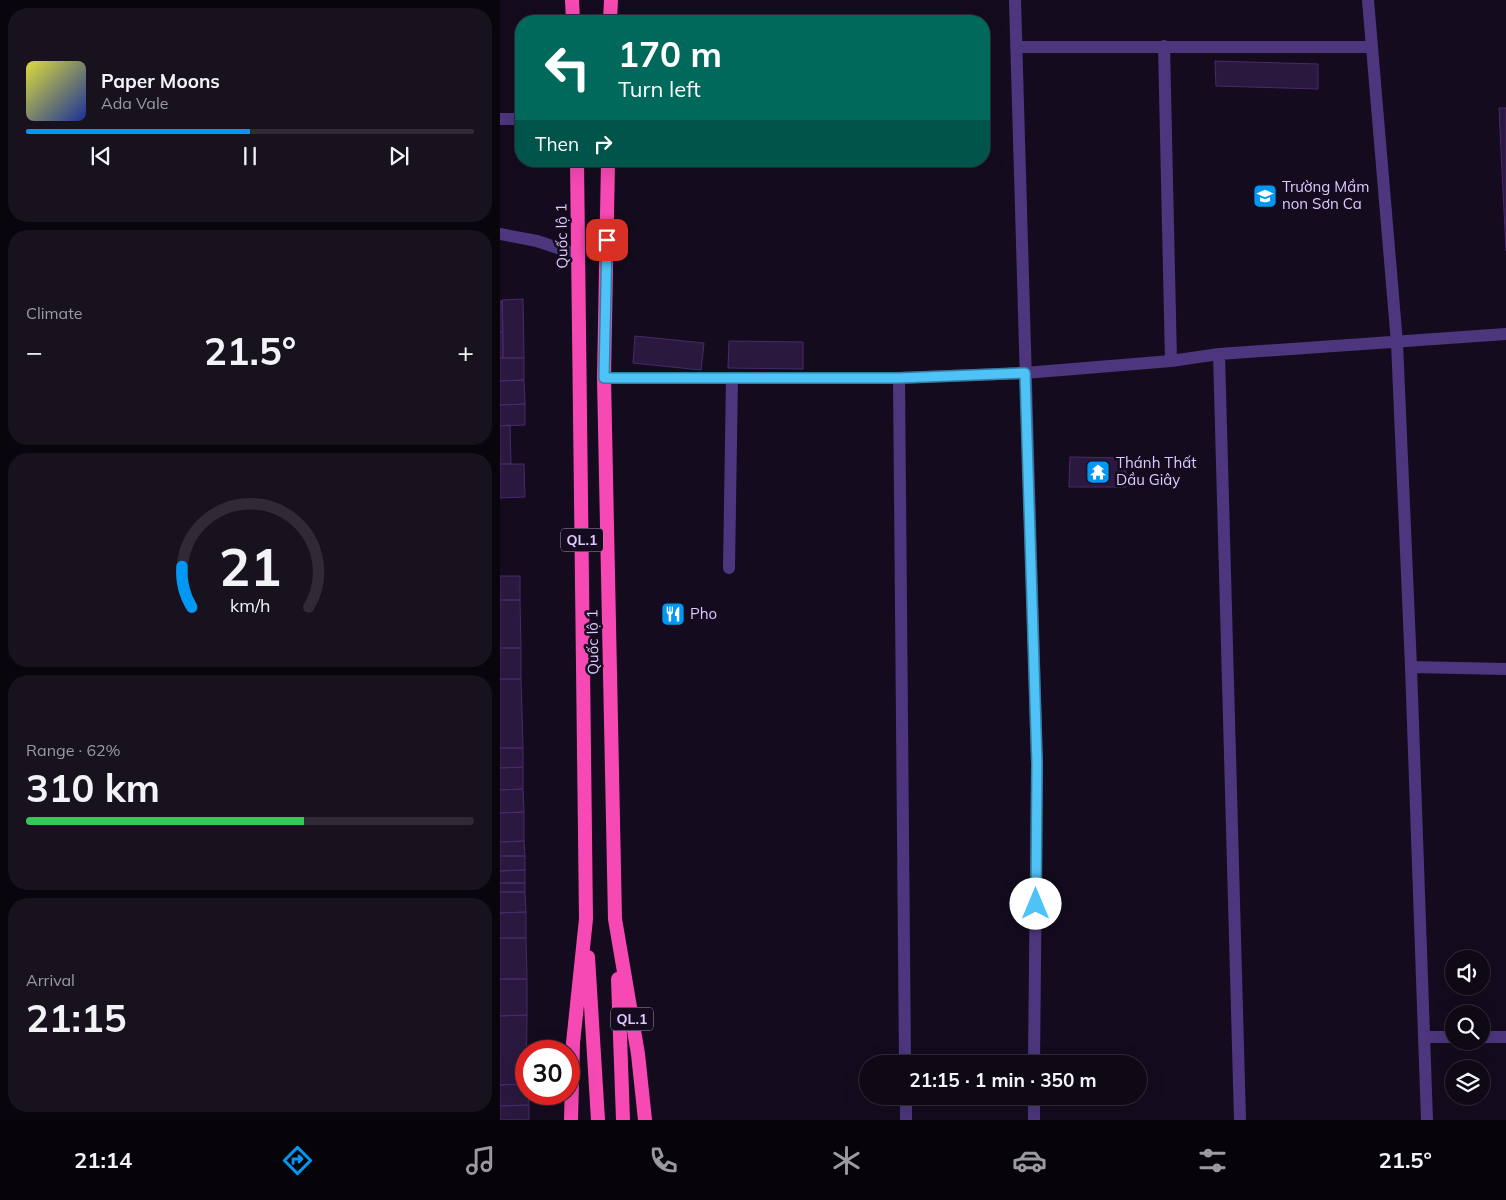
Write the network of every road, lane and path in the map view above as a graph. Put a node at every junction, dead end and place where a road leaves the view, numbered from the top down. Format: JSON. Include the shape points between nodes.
{"nodes":[{"id":1,"x":572,"y":0,"type":"edge"},
{"id":2,"x":611,"y":0,"type":"edge"},
{"id":3,"x":1015,"y":0,"type":"edge"},
{"id":4,"x":1368,"y":0,"type":"edge"},
{"id":5,"x":573,"y":15,"type":"edge"},
{"id":6,"x":610,"y":15,"type":"edge"},
{"id":7,"x":1164,"y":46,"type":"junction"},
{"id":8,"x":1016,"y":47,"type":"junction"},
{"id":9,"x":1371,"y":47,"type":"junction"},
{"id":10,"x":500,"y":119,"type":"edge"},
{"id":11,"x":515,"y":119,"type":"edge"},
{"id":12,"x":577,"y":167,"type":"edge"},
{"id":13,"x":608,"y":167,"type":"edge"},
{"id":14,"x":500,"y":234,"type":"edge"},
{"id":15,"x":578,"y":255,"type":"junction"},
{"id":16,"x":1506,"y":334,"type":"edge"},
{"id":17,"x":1397,"y":343,"type":"junction"},
{"id":18,"x":1219,"y":354,"type":"junction"},
{"id":19,"x":1170,"y":361,"type":"junction"},
{"id":20,"x":1025,"y":373,"type":"junction"},
{"id":21,"x":604,"y":378,"type":"junction"},
{"id":22,"x":732,"y":378,"type":"junction"},
{"id":23,"x":899,"y":378,"type":"junction"},
{"id":24,"x":729,"y":568,"type":"dead end"},
{"id":25,"x":1411,"y":667,"type":"junction"},
{"id":26,"x":1506,"y":669,"type":"edge"},
{"id":27,"x":586,"y":919,"type":"junction"},
{"id":28,"x":615,"y":919,"type":"junction"},
{"id":29,"x":1445,"y":1037,"type":"edge"},
{"id":30,"x":1490,"y":1037,"type":"edge"},
{"id":31,"x":1506,"y":1037,"type":"edge"},
{"id":32,"x":1425,"y":1038,"type":"junction"},
{"id":33,"x":905,"y":1055,"type":"edge"},
{"id":34,"x":1034,"y":1055,"type":"edge"},
{"id":35,"x":906,"y":1105,"type":"edge"},
{"id":36,"x":1034,"y":1105,"type":"edge"},
{"id":37,"x":571,"y":1120,"type":"edge"},
{"id":38,"x":598,"y":1120,"type":"edge"},
{"id":39,"x":623,"y":1120,"type":"edge"},
{"id":40,"x":645,"y":1120,"type":"edge"},
{"id":41,"x":906,"y":1120,"type":"edge"},
{"id":42,"x":1034,"y":1120,"type":"edge"},
{"id":43,"x":1240,"y":1120,"type":"edge"},
{"id":44,"x":1428,"y":1120,"type":"edge"}],
"edges":[{"from":1,"to":5,"type":"highway"},
{"from":2,"to":6,"type":"highway"},
{"from":3,"to":8,"type":"street"},
{"from":4,"to":9,"type":"street"},
{"from":7,"to":8,"type":"street"},
{"from":7,"to":9,"type":"street"},
{"from":7,"to":19,"type":"street"},
{"from":8,"to":20,"type":"street"},
{"from":9,"to":17,"type":"street"},
{"from":10,"to":11,"type":"street"},
{"from":12,"to":15,"type":"highway","name":"Quốc lộ 1","number":"QL.1"},
{"from":13,"to":21,"type":"highway","name":"Quốc lộ 1","number":"QL.1"},
{"from":14,"to":15,"type":"street"},
{"from":15,"to":27,"type":"highway","name":"Quốc lộ 1","number":"QL.1"},
{"from":16,"to":17,"type":"street"},
{"from":17,"to":18,"type":"street"},
{"from":17,"to":25,"type":"street"},
{"from":18,"to":19,"type":"street"},
{"from":18,"to":43,"type":"street"},
{"from":19,"to":20,"type":"street"},
{"from":20,"to":23,"type":"street"},
{"from":20,"to":34,"type":"street","via":[[1037,764]]},
{"from":21,"to":22,"type":"street"},
{"from":21,"to":28,"type":"highway","name":"Quốc lộ 1","number":"QL.1"},
{"from":22,"to":23,"type":"street"},
{"from":22,"to":24,"type":"street"},
{"from":23,"to":33,"type":"street"},
{"from":25,"to":26,"type":"street"},
{"from":25,"to":32,"type":"street"},
{"from":27,"to":37,"type":"highway","name":"Quốc lộ 1","number":"QL.1","via":[[573,1043]]},
{"from":27,"to":38,"type":"highway","number":"QL.1"},
{"from":28,"to":39,"type":"highway","number":"QL.1"},
{"from":28,"to":40,"type":"highway","name":"Quốc lộ 1","number":"QL.1","via":[[638,1054]]},
{"from":29,"to":32,"type":"street"},
{"from":30,"to":31,"type":"street"},
{"from":32,"to":44,"type":"street"},
{"from":35,"to":41,"type":"street"},
{"from":36,"to":42,"type":"street"}]}
